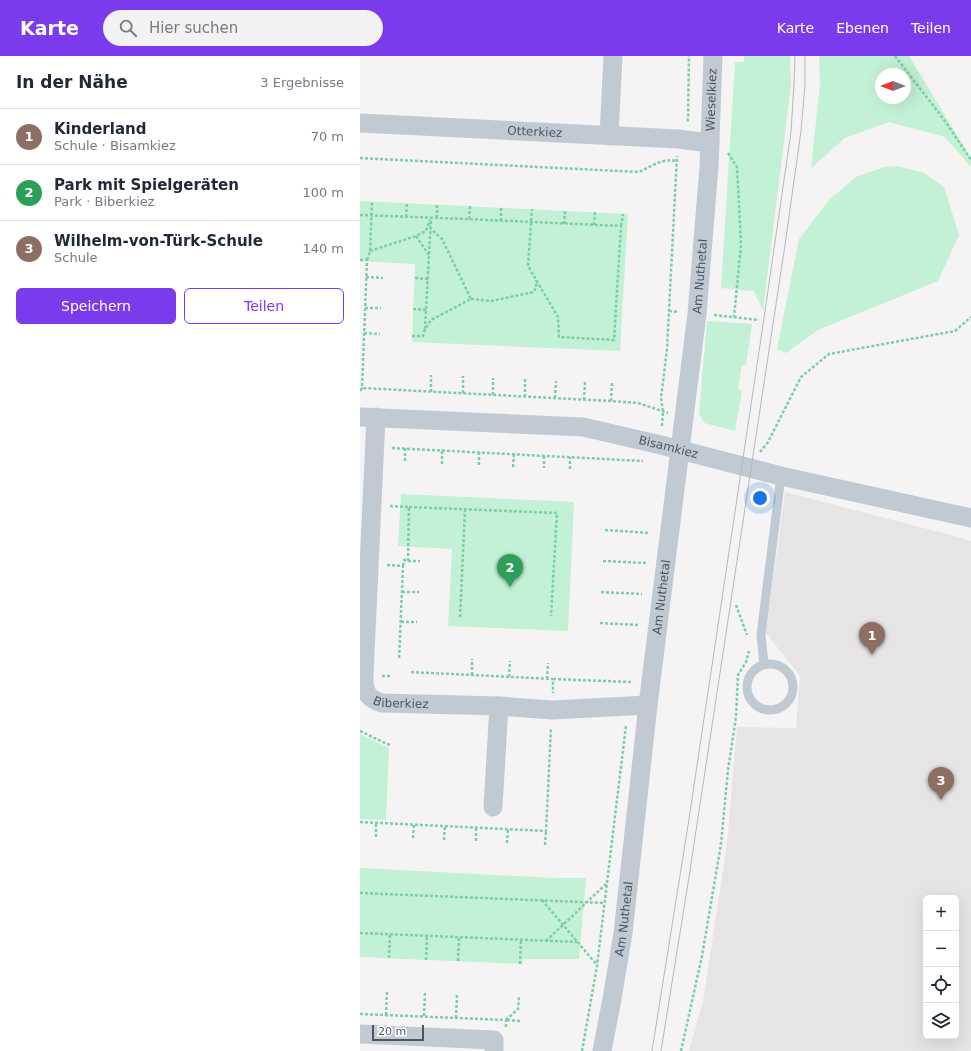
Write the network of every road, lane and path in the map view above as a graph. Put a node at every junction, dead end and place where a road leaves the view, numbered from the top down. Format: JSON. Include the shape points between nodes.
{"nodes":[{"id":1,"x":613,"y":56,"type":"edge"},
{"id":2,"x":689,"y":56,"type":"edge"},
{"id":3,"x":713,"y":56,"type":"edge"},
{"id":4,"x":895,"y":56,"type":"edge"},
{"id":5,"x":360,"y":123,"type":"edge"},
{"id":6,"x":609,"y":136,"type":"junction"},
{"id":7,"x":678,"y":139,"type":"junction"},
{"id":8,"x":710,"y":143,"type":"junction"},
{"id":9,"x":360,"y":158,"type":"edge"},
{"id":10,"x":971,"y":160,"type":"edge"},
{"id":11,"x":677,"y":161,"type":"junction"},
{"id":12,"x":372,"y":202,"type":"dead end"},
{"id":13,"x":407,"y":203,"type":"dead end"},
{"id":14,"x":437,"y":205,"type":"dead end"},
{"id":15,"x":470,"y":206,"type":"dead end"},
{"id":16,"x":501,"y":208,"type":"dead end"},
{"id":17,"x":532,"y":209,"type":"dead end"},
{"id":18,"x":565,"y":211,"type":"dead end"},
{"id":19,"x":595,"y":212,"type":"dead end"},
{"id":20,"x":623,"y":214,"type":"dead end"},
{"id":21,"x":360,"y":215,"type":"edge"},
{"id":22,"x":372,"y":215,"type":"junction"},
{"id":23,"x":406,"y":217,"type":"junction"},
{"id":24,"x":431,"y":218,"type":"junction"},
{"id":25,"x":437,"y":218,"type":"junction"},
{"id":26,"x":469,"y":220,"type":"junction"},
{"id":27,"x":501,"y":221,"type":"junction"},
{"id":28,"x":532,"y":222,"type":"junction"},
{"id":29,"x":564,"y":224,"type":"junction"},
{"id":30,"x":594,"y":225,"type":"junction"},
{"id":31,"x":621,"y":226,"type":"junction"},
{"id":32,"x":431,"y":229,"type":"junction"},
{"id":33,"x":416,"y":236,"type":"junction"},
{"id":34,"x":370,"y":251,"type":"junction"},
{"id":35,"x":430,"y":255,"type":"junction"},
{"id":36,"x":360,"y":260,"type":"edge"},
{"id":37,"x":367,"y":260,"type":"junction"},
{"id":38,"x":366,"y":277,"type":"junction"},
{"id":39,"x":383,"y":278,"type":"dead end"},
{"id":40,"x":415,"y":278,"type":"dead end"},
{"id":41,"x":428,"y":279,"type":"junction"},
{"id":42,"x":536,"y":280,"type":"junction"},
{"id":43,"x":471,"y":299,"type":"junction"},
{"id":44,"x":365,"y":308,"type":"junction"},
{"id":45,"x":381,"y":308,"type":"dead end"},
{"id":46,"x":413,"y":309,"type":"dead end"},
{"id":47,"x":427,"y":310,"type":"junction"},
{"id":48,"x":698,"y":314,"type":"junction"},
{"id":49,"x":734,"y":317,"type":"junction"},
{"id":50,"x":971,"y":317,"type":"edge"},
{"id":51,"x":759,"y":320,"type":"dead end"},
{"id":52,"x":425,"y":329,"type":"junction"},
{"id":53,"x":364,"y":333,"type":"junction"},
{"id":54,"x":380,"y":334,"type":"dead end"},
{"id":55,"x":412,"y":336,"type":"dead end"},
{"id":56,"x":432,"y":375,"type":"dead end"},
{"id":57,"x":464,"y":376,"type":"dead end"},
{"id":58,"x":493,"y":378,"type":"dead end"},
{"id":59,"x":525,"y":379,"type":"dead end"},
{"id":60,"x":556,"y":380,"type":"dead end"},
{"id":61,"x":585,"y":382,"type":"dead end"},
{"id":62,"x":612,"y":383,"type":"dead end"},
{"id":63,"x":361,"y":389,"type":"edge"},
{"id":64,"x":431,"y":392,"type":"dead end"},
{"id":65,"x":463,"y":393,"type":"dead end"},
{"id":66,"x":493,"y":395,"type":"dead end"},
{"id":67,"x":525,"y":397,"type":"dead end"},
{"id":68,"x":555,"y":398,"type":"dead end"},
{"id":69,"x":584,"y":400,"type":"dead end"},
{"id":70,"x":611,"y":401,"type":"dead end"},
{"id":71,"x":368,"y":417,"type":"edge"},
{"id":72,"x":661,"y":445,"type":"junction"},
{"id":73,"x":375,"y":447,"type":"junction"},
{"id":74,"x":405,"y":448,"type":"junction"},
{"id":75,"x":442,"y":450,"type":"junction"},
{"id":76,"x":680,"y":450,"type":"junction"},
{"id":77,"x":479,"y":452,"type":"junction"},
{"id":78,"x":514,"y":454,"type":"junction"},
{"id":79,"x":544,"y":456,"type":"junction"},
{"id":80,"x":570,"y":457,"type":"junction"},
{"id":81,"x":756,"y":457,"type":"dead end"},
{"id":82,"x":644,"y":461,"type":"dead end"},
{"id":83,"x":405,"y":462,"type":"dead end"},
{"id":84,"x":442,"y":464,"type":"dead end"},
{"id":85,"x":479,"y":465,"type":"dead end"},
{"id":86,"x":513,"y":467,"type":"dead end"},
{"id":87,"x":544,"y":468,"type":"dead end"},
{"id":88,"x":570,"y":469,"type":"dead end"},
{"id":89,"x":782,"y":476,"type":"junction"},
{"id":90,"x":388,"y":506,"type":"dead end"},
{"id":91,"x":409,"y":508,"type":"junction"},
{"id":92,"x":465,"y":510,"type":"junction"},
{"id":93,"x":971,"y":518,"type":"edge"},
{"id":94,"x":651,"y":526,"type":"dead end"},
{"id":95,"x":605,"y":530,"type":"dead end"},
{"id":96,"x":647,"y":556,"type":"dead end"},
{"id":97,"x":408,"y":561,"type":"junction"},
{"id":98,"x":420,"y":561,"type":"dead end"},
{"id":99,"x":603,"y":561,"type":"dead end"},
{"id":100,"x":369,"y":565,"type":"junction"},
{"id":101,"x":404,"y":566,"type":"junction"},
{"id":102,"x":402,"y":592,"type":"junction"},
{"id":103,"x":419,"y":592,"type":"dead end"},
{"id":104,"x":601,"y":592,"type":"dead end"},
{"id":105,"x":642,"y":594,"type":"dead end"},
{"id":106,"x":736,"y":605,"type":"dead end"},
{"id":107,"x":551,"y":616,"type":"dead end"},
{"id":108,"x":460,"y":617,"type":"dead end"},
{"id":109,"x":401,"y":622,"type":"junction"},
{"id":110,"x":417,"y":622,"type":"dead end"},
{"id":111,"x":600,"y":623,"type":"dead end"},
{"id":112,"x":637,"y":632,"type":"dead end"},
{"id":113,"x":748,"y":639,"type":"dead end"},
{"id":114,"x":750,"y":645,"type":"dead end"},
{"id":115,"x":472,"y":659,"type":"dead end"},
{"id":116,"x":399,"y":660,"type":"dead end"},
{"id":117,"x":510,"y":661,"type":"dead end"},
{"id":118,"x":548,"y":663,"type":"dead end"},
{"id":119,"x":764,"y":664,"type":"junction"},
{"id":120,"x":472,"y":675,"type":"dead end"},
{"id":121,"x":632,"y":675,"type":"dead end"},
{"id":122,"x":509,"y":677,"type":"dead end"},
{"id":123,"x":547,"y":679,"type":"dead end"},
{"id":124,"x":553,"y":679,"type":"dead end"},
{"id":125,"x":648,"y":705,"type":"junction"},
{"id":126,"x":499,"y":706,"type":"junction"},
{"id":127,"x":628,"y":706,"type":"junction"},
{"id":128,"x":360,"y":731,"type":"edge"},
{"id":129,"x":391,"y":745,"type":"dead end"},
{"id":130,"x":493,"y":807,"type":"dead end"},
{"id":131,"x":376,"y":823,"type":"dead end"},
{"id":132,"x":414,"y":824,"type":"dead end"},
{"id":133,"x":445,"y":826,"type":"dead end"},
{"id":134,"x":476,"y":828,"type":"dead end"},
{"id":135,"x":508,"y":829,"type":"dead end"},
{"id":136,"x":546,"y":831,"type":"dead end"},
{"id":137,"x":376,"y":837,"type":"dead end"},
{"id":138,"x":413,"y":838,"type":"dead end"},
{"id":139,"x":444,"y":840,"type":"dead end"},
{"id":140,"x":476,"y":841,"type":"dead end"},
{"id":141,"x":507,"y":843,"type":"dead end"},
{"id":142,"x":545,"y":845,"type":"dead end"},
{"id":143,"x":607,"y":883,"type":"junction"},
{"id":144,"x":360,"y":893,"type":"edge"},
{"id":145,"x":542,"y":900,"type":"junction"},
{"id":146,"x":587,"y":902,"type":"junction"},
{"id":147,"x":604,"y":903,"type":"junction"},
{"id":148,"x":562,"y":925,"type":"junction"},
{"id":149,"x":360,"y":933,"type":"edge"},
{"id":150,"x":390,"y":934,"type":"junction"},
{"id":151,"x":427,"y":936,"type":"junction"},
{"id":152,"x":460,"y":937,"type":"junction"},
{"id":153,"x":521,"y":940,"type":"junction"},
{"id":154,"x":546,"y":941,"type":"junction"},
{"id":155,"x":577,"y":942,"type":"junction"},
{"id":156,"x":389,"y":958,"type":"dead end"},
{"id":157,"x":426,"y":960,"type":"dead end"},
{"id":158,"x":458,"y":961,"type":"dead end"},
{"id":159,"x":520,"y":964,"type":"dead end"},
{"id":160,"x":597,"y":966,"type":"junction"},
{"id":161,"x":387,"y":990,"type":"dead end"},
{"id":162,"x":425,"y":992,"type":"dead end"},
{"id":163,"x":457,"y":994,"type":"dead end"},
{"id":164,"x":519,"y":997,"type":"dead end"},
{"id":165,"x":386,"y":1015,"type":"dead end"},
{"id":166,"x":424,"y":1016,"type":"dead end"},
{"id":167,"x":456,"y":1018,"type":"dead end"},
{"id":168,"x":520,"y":1021,"type":"dead end"},
{"id":169,"x":360,"y":1034,"type":"edge"},
{"id":170,"x":494,"y":1051,"type":"edge"},
{"id":171,"x":582,"y":1051,"type":"edge"},
{"id":172,"x":602,"y":1051,"type":"edge"},
{"id":173,"x":681,"y":1051,"type":"edge"}],
"edges":[{"from":1,"to":6,"type":"street"},
{"from":2,"to":7,"type":"path","via":[[688,120],[680,126]]},
{"from":3,"to":8,"type":"street","name":"Wieselkiez"},
{"from":4,"to":10,"type":"path","via":[[945,121]]},
{"from":5,"to":6,"type":"street","name":"Otterkiez"},
{"from":6,"to":7,"type":"street","name":"Otterkiez"},
{"from":7,"to":8,"type":"street","name":"Otterkiez"},
{"from":7,"to":11,"type":"path"},
{"from":8,"to":48,"type":"street","name":"Am Nuthetal"},
{"from":8,"to":49,"type":"path","via":[[723,145],[737,167],[741,245]]},
{"from":9,"to":11,"type":"path","via":[[639,172],[660,162]]},
{"from":11,"to":72,"type":"path","via":[[667,348],[661,398]]},
{"from":12,"to":22,"type":"path"},
{"from":13,"to":23,"type":"path"},
{"from":14,"to":25,"type":"path"},
{"from":15,"to":26,"type":"path"},
{"from":16,"to":27,"type":"path"},
{"from":17,"to":28,"type":"path"},
{"from":18,"to":29,"type":"path"},
{"from":19,"to":30,"type":"path"},
{"from":20,"to":31,"type":"path"},
{"from":21,"to":22,"type":"path"},
{"from":22,"to":23,"type":"path"},
{"from":22,"to":34,"type":"path"},
{"from":23,"to":24,"type":"path"},
{"from":24,"to":25,"type":"path"},
{"from":24,"to":32,"type":"path"},
{"from":24,"to":33,"type":"path","via":[[426,231]]},
{"from":25,"to":26,"type":"path"},
{"from":26,"to":27,"type":"path"},
{"from":27,"to":28,"type":"path"},
{"from":28,"to":29,"type":"path"},
{"from":28,"to":42,"type":"path","via":[[528,266]]},
{"from":29,"to":30,"type":"path"},
{"from":30,"to":31,"type":"path"},
{"from":31,"to":42,"type":"path","via":[[614,340],[559,337],[558,317]]},
{"from":32,"to":35,"type":"path"},
{"from":32,"to":43,"type":"path","via":[[442,239]]},
{"from":33,"to":34,"type":"path"},
{"from":33,"to":35,"type":"path"},
{"from":34,"to":37,"type":"path"},
{"from":35,"to":41,"type":"path"},
{"from":36,"to":37,"type":"path"},
{"from":37,"to":38,"type":"path"},
{"from":38,"to":39,"type":"path"},
{"from":38,"to":44,"type":"path"},
{"from":40,"to":41,"type":"path"},
{"from":41,"to":47,"type":"path"},
{"from":42,"to":43,"type":"path","via":[[534,292],[492,301]]},
{"from":43,"to":52,"type":"path","via":[[432,320]]},
{"from":44,"to":45,"type":"path"},
{"from":44,"to":53,"type":"path"},
{"from":46,"to":47,"type":"path"},
{"from":47,"to":52,"type":"path"},
{"from":48,"to":49,"type":"path"},
{"from":48,"to":76,"type":"street","name":"Am Nuthetal"},
{"from":49,"to":51,"type":"path"},
{"from":50,"to":81,"type":"path","via":[[955,331],[829,354],[800,377],[768,442]]},
{"from":52,"to":55,"type":"path","via":[[422,336]]},
{"from":53,"to":54,"type":"path"},
{"from":53,"to":63,"type":"path"},
{"from":56,"to":64,"type":"path"},
{"from":57,"to":65,"type":"path"},
{"from":58,"to":66,"type":"path"},
{"from":59,"to":67,"type":"path"},
{"from":60,"to":68,"type":"path"},
{"from":61,"to":69,"type":"path"},
{"from":62,"to":70,"type":"path"},
{"from":71,"to":72,"type":"street","name":"Bisamkiez","via":[[583,427]]},
{"from":71,"to":73,"type":"street","name":"Biberkiez"},
{"from":72,"to":76,"type":"street","name":"Bisamkiez"},
{"from":73,"to":74,"type":"path"},
{"from":73,"to":100,"type":"street","name":"Biberkiez"},
{"from":74,"to":75,"type":"path"},
{"from":74,"to":83,"type":"path"},
{"from":75,"to":77,"type":"path"},
{"from":75,"to":84,"type":"path"},
{"from":76,"to":89,"type":"street","name":"Bisamkiez"},
{"from":76,"to":125,"type":"street","name":"Am Nuthetal"},
{"from":77,"to":78,"type":"path"},
{"from":77,"to":85,"type":"path"},
{"from":78,"to":79,"type":"path"},
{"from":78,"to":86,"type":"path"},
{"from":79,"to":80,"type":"path"},
{"from":79,"to":87,"type":"path"},
{"from":80,"to":82,"type":"path"},
{"from":80,"to":88,"type":"path"},
{"from":89,"to":93,"type":"street","name":"Bisamkiez"},
{"from":89,"to":119,"type":"lane","via":[[761,635]]},
{"from":90,"to":91,"type":"path"},
{"from":91,"to":92,"type":"path"},
{"from":91,"to":97,"type":"path"},
{"from":92,"to":107,"type":"path","via":[[557,513]]},
{"from":92,"to":108,"type":"path"},
{"from":94,"to":95,"type":"path","via":[[650,533]]},
{"from":96,"to":99,"type":"path","via":[[646,563]]},
{"from":97,"to":98,"type":"path"},
{"from":97,"to":101,"type":"path","via":[[404,560]]},
{"from":100,"to":101,"type":"path"},
{"from":100,"to":126,"type":"street","name":"Biberkiez","via":[[364,686],[368,694],[382,703]]},
{"from":101,"to":102,"type":"path"},
{"from":102,"to":103,"type":"path"},
{"from":102,"to":109,"type":"path"},
{"from":104,"to":105,"type":"path"},
{"from":106,"to":113,"type":"path"},
{"from":109,"to":110,"type":"path"},
{"from":109,"to":116,"type":"path"},
{"from":111,"to":112,"type":"path","via":[[638,625]]},
{"from":114,"to":173,"type":"path","via":[[746,662],[738,675],[736,718],[721,844],[702,956]]},
{"from":115,"to":120,"type":"path"},
{"from":117,"to":122,"type":"path"},
{"from":118,"to":123,"type":"path"},
{"from":119,"to":119,"type":"lane","via":[[754,669],[746,682],[748,696],[757,707],[767,711],[782,708],[790,700],[793,687],[788,672],[776,664]]},
{"from":121,"to":124,"type":"path","via":[[631,682]]},
{"from":125,"to":127,"type":"street","name":"Biberkiez"},
{"from":125,"to":172,"type":"street","name":"Am Nuthetal","via":[[623,933]]},
{"from":126,"to":127,"type":"street","name":"Biberkiez","via":[[552,710]]},
{"from":126,"to":130,"type":"street"},
{"from":127,"to":143,"type":"path"},
{"from":128,"to":129,"type":"path"},
{"from":131,"to":137,"type":"path"},
{"from":132,"to":138,"type":"path"},
{"from":133,"to":139,"type":"path"},
{"from":134,"to":140,"type":"path"},
{"from":135,"to":141,"type":"path"},
{"from":136,"to":142,"type":"path"},
{"from":143,"to":146,"type":"path"},
{"from":143,"to":147,"type":"path"},
{"from":144,"to":145,"type":"path"},
{"from":145,"to":146,"type":"path"},
{"from":145,"to":148,"type":"path"},
{"from":146,"to":147,"type":"path"},
{"from":146,"to":148,"type":"path"},
{"from":147,"to":160,"type":"path"},
{"from":148,"to":154,"type":"path"},
{"from":148,"to":155,"type":"path"},
{"from":149,"to":150,"type":"path"},
{"from":150,"to":151,"type":"path"},
{"from":150,"to":156,"type":"path"},
{"from":151,"to":152,"type":"path"},
{"from":151,"to":157,"type":"path"},
{"from":152,"to":153,"type":"path"},
{"from":152,"to":158,"type":"path"},
{"from":153,"to":154,"type":"path"},
{"from":153,"to":159,"type":"path"},
{"from":154,"to":155,"type":"path"},
{"from":155,"to":160,"type":"path"},
{"from":160,"to":171,"type":"path"},
{"from":161,"to":165,"type":"path"},
{"from":162,"to":166,"type":"path"},
{"from":163,"to":167,"type":"path"},
{"from":164,"to":168,"type":"path","via":[[518,1009],[506,1020]]},
{"from":169,"to":170,"type":"street","via":[[494,1040]]}]}
